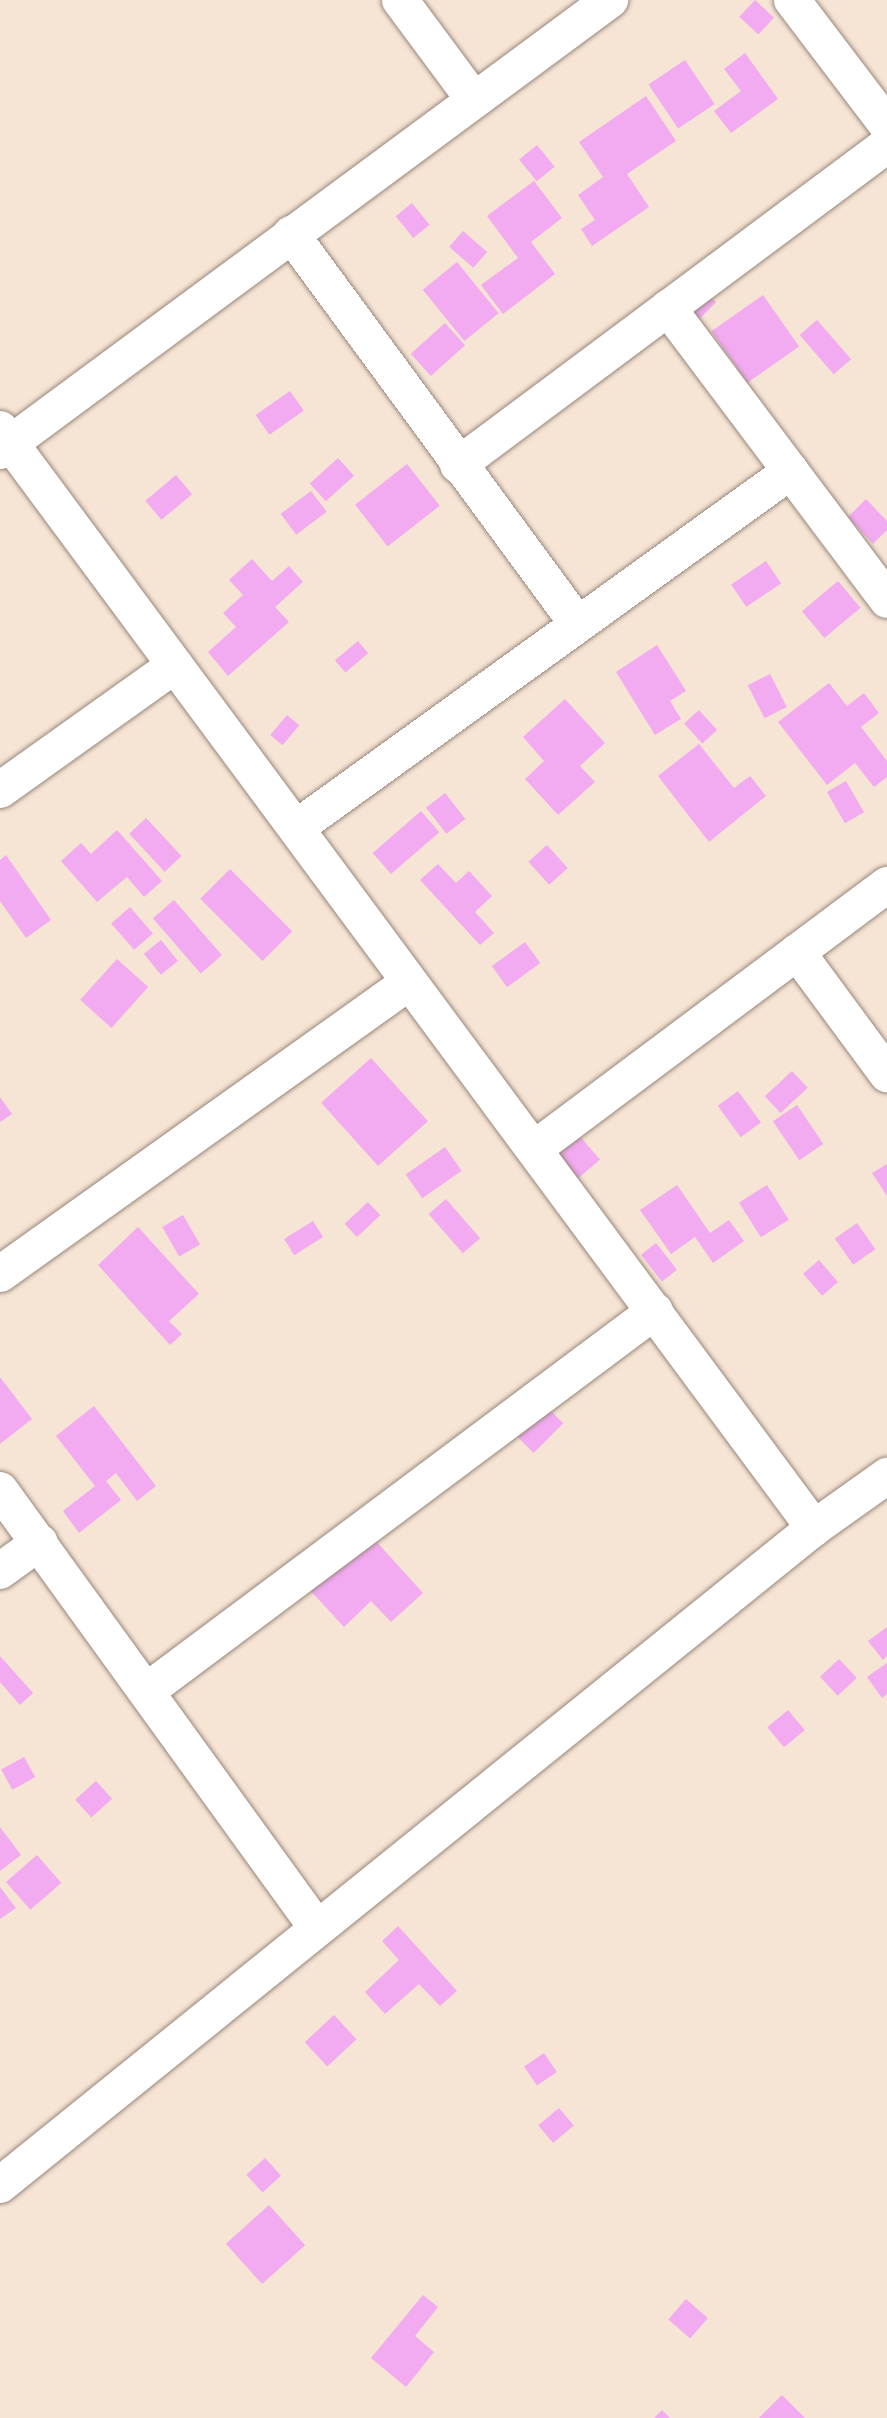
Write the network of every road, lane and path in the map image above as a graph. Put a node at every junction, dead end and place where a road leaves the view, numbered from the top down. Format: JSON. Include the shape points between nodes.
{"nodes":[{"id":1,"x":400,"y":0,"type":"edge"},
{"id":2,"x":610,"y":0,"type":"edge"},
{"id":3,"x":792,"y":0,"type":"edge"},
{"id":4,"x":474,"y":100,"type":"junction"},
{"id":5,"x":887,"y":125,"type":"edge"},
{"id":6,"x":887,"y":145,"type":"edge"},
{"id":7,"x":291,"y":234,"type":"junction"},
{"id":8,"x":668,"y":308,"type":"junction"},
{"id":9,"x":3,"y":441,"type":"edge"},
{"id":10,"x":458,"y":465,"type":"junction"},
{"id":11,"x":791,"y":471,"type":"junction"},
{"id":12,"x":887,"y":600,"type":"edge"},
{"id":13,"x":578,"y":624,"type":"junction"},
{"id":14,"x":175,"y":665,"type":"junction"},
{"id":15,"x":0,"y":790,"type":"edge"},
{"id":16,"x":296,"y":828,"type":"junction"},
{"id":17,"x":887,"y":885,"type":"edge"},
{"id":18,"x":797,"y":952,"type":"junction"},
{"id":19,"x":408,"y":983,"type":"junction"},
{"id":20,"x":887,"y":1074,"type":"edge"},
{"id":21,"x":534,"y":1149,"type":"junction"},
{"id":22,"x":0,"y":1274,"type":"edge"},
{"id":23,"x":655,"y":1311,"type":"junction"},
{"id":24,"x":887,"y":1476,"type":"edge"},
{"id":25,"x":0,"y":1490,"type":"edge"},
{"id":26,"x":814,"y":1528,"type":"junction"},
{"id":27,"x":40,"y":1542,"type":"junction"},
{"id":28,"x":0,"y":1571,"type":"edge"},
{"id":29,"x":148,"y":1690,"type":"junction"},
{"id":30,"x":317,"y":1928,"type":"junction"},
{"id":31,"x":0,"y":2185,"type":"edge"}],
"edges":[{"from":1,"to":4,"type":"street"},
{"from":2,"to":4,"type":"street"},
{"from":3,"to":5,"type":"street"},
{"from":4,"to":7,"type":"street"},
{"from":6,"to":8,"type":"street"},
{"from":7,"to":9,"type":"street"},
{"from":7,"to":10,"type":"street"},
{"from":8,"to":10,"type":"street"},
{"from":8,"to":11,"type":"street"},
{"from":9,"to":14,"type":"street"},
{"from":10,"to":13,"type":"street"},
{"from":11,"to":12,"type":"street"},
{"from":11,"to":13,"type":"street"},
{"from":13,"to":16,"type":"street"},
{"from":14,"to":15,"type":"street"},
{"from":14,"to":16,"type":"street"},
{"from":16,"to":19,"type":"street"},
{"from":17,"to":18,"type":"street"},
{"from":18,"to":20,"type":"street"},
{"from":18,"to":21,"type":"street"},
{"from":19,"to":21,"type":"street"},
{"from":19,"to":22,"type":"street"},
{"from":21,"to":23,"type":"street"},
{"from":23,"to":26,"type":"street"},
{"from":23,"to":29,"type":"street"},
{"from":24,"to":26,"type":"street"},
{"from":25,"to":27,"type":"street"},
{"from":26,"to":30,"type":"street"},
{"from":27,"to":28,"type":"street"},
{"from":27,"to":29,"type":"street"},
{"from":29,"to":30,"type":"street"},
{"from":30,"to":31,"type":"street"}]}
